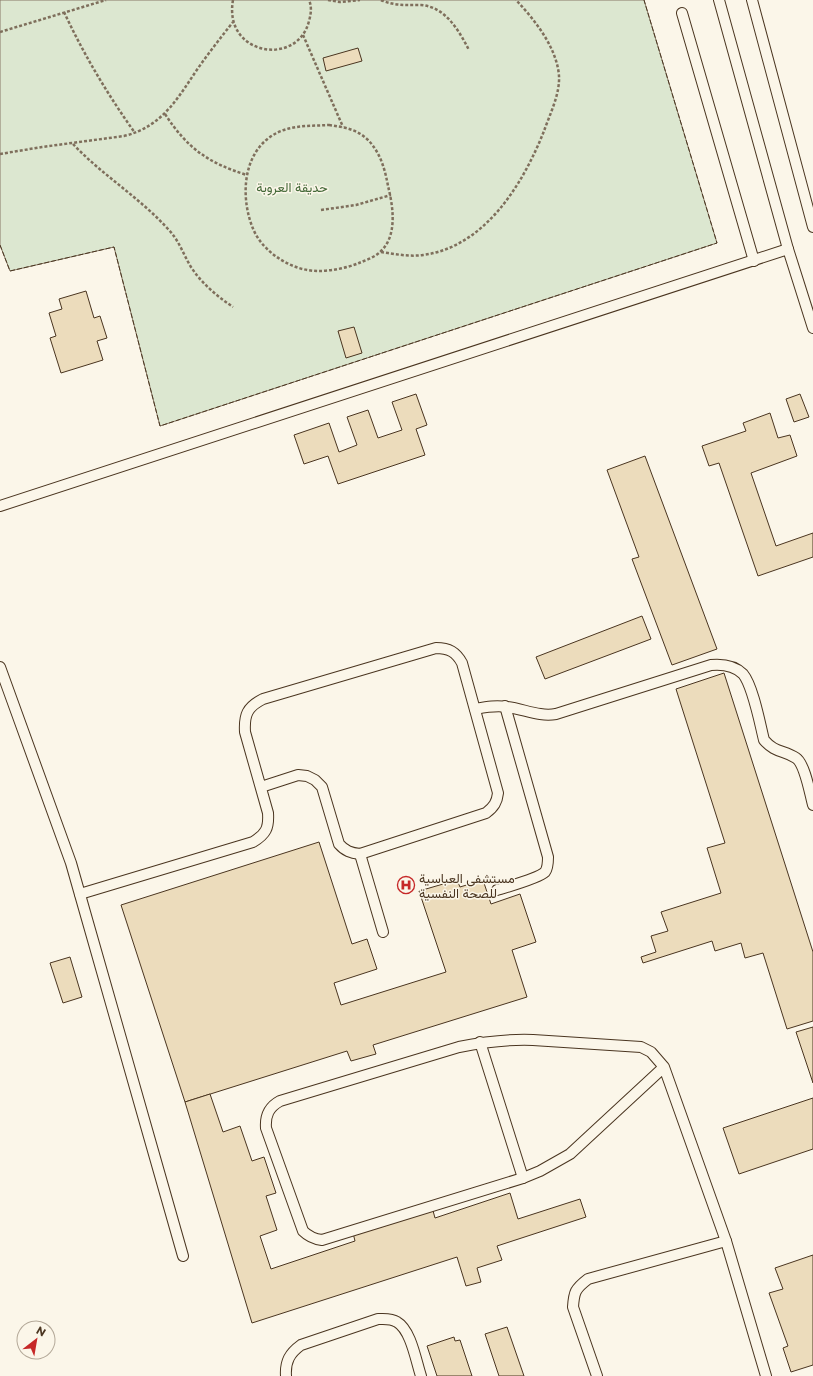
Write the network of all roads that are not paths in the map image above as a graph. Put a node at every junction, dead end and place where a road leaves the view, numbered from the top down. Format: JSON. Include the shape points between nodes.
{"nodes":[{"id":1,"x":720,"y":0,"type":"edge"},
{"id":2,"x":752,"y":0,"type":"edge"},
{"id":3,"x":682,"y":13,"type":"dead end"},
{"id":4,"x":813,"y":227,"type":"edge"},
{"id":5,"x":788,"y":249,"type":"junction"},
{"id":6,"x":754,"y":261,"type":"junction"},
{"id":7,"x":813,"y":328,"type":"edge"},
{"id":8,"x":0,"y":506,"type":"edge"},
{"id":9,"x":0,"y":667,"type":"edge"},
{"id":10,"x":505,"y":706,"type":"junction"},
{"id":11,"x":475,"y":709,"type":"junction"},
{"id":12,"x":261,"y":787,"type":"junction"},
{"id":13,"x":813,"y":805,"type":"edge"},
{"id":14,"x":360,"y":854,"type":"junction"},
{"id":15,"x":497,"y":890,"type":"dead end"},
{"id":16,"x":80,"y":894,"type":"junction"},
{"id":17,"x":383,"y":932,"type":"dead end"},
{"id":18,"x":480,"y":1042,"type":"junction"},
{"id":19,"x":664,"y":1067,"type":"junction"},
{"id":20,"x":523,"y":1178,"type":"junction"},
{"id":21,"x":726,"y":1241,"type":"junction"},
{"id":22,"x":183,"y":1256,"type":"dead end"},
{"id":23,"x":286,"y":1376,"type":"edge"},
{"id":24,"x":421,"y":1376,"type":"edge"},
{"id":25,"x":597,"y":1376,"type":"edge"},
{"id":26,"x":766,"y":1376,"type":"edge"}],
"edges":[{"from":1,"to":5,"type":"lane"},
{"from":2,"to":4,"type":"lane"},
{"from":3,"to":6,"type":"lane"},
{"from":5,"to":6,"type":"lane"},
{"from":5,"to":7,"type":"lane"},
{"from":6,"to":8,"type":"lane"},
{"from":9,"to":16,"type":"lane","via":[[60,831]]},
{"from":10,"to":11,"type":"lane"},
{"from":10,"to":13,"type":"lane","via":[[540,715],[556,714],[711,664],[722,664],[743,674],[750,687],[764,740],[770,746],[798,759]]},
{"from":10,"to":15,"type":"lane","via":[[548,864],[544,872],[538,876]]},
{"from":11,"to":12,"type":"lane","via":[[458,656],[443,648],[263,698],[254,703],[245,720],[245,732]]},
{"from":11,"to":14,"type":"lane","via":[[498,793],[492,808],[486,813]]},
{"from":12,"to":14,"type":"lane","via":[[298,775],[315,780],[322,787],[339,844],[344,850]]},
{"from":12,"to":16,"type":"lane","via":[[269,822],[261,837],[253,842]]},
{"from":14,"to":17,"type":"lane"},
{"from":16,"to":22,"type":"lane"},
{"from":18,"to":19,"type":"lane","via":[[521,1040],[641,1047],[651,1052]]},
{"from":18,"to":20,"type":"lane"},
{"from":18,"to":20,"type":"lane","via":[[280,1101],[268,1112],[266,1128],[303,1231],[315,1239],[329,1239]]},
{"from":19,"to":20,"type":"lane","via":[[570,1154]]},
{"from":19,"to":21,"type":"lane"},
{"from":21,"to":25,"type":"lane","via":[[588,1279],[578,1287],[573,1296],[573,1308]]},
{"from":21,"to":26,"type":"lane"},
{"from":23,"to":24,"type":"lane","via":[[285,1366],[288,1358],[301,1345],[387,1318],[396,1321],[405,1330]]}]}
